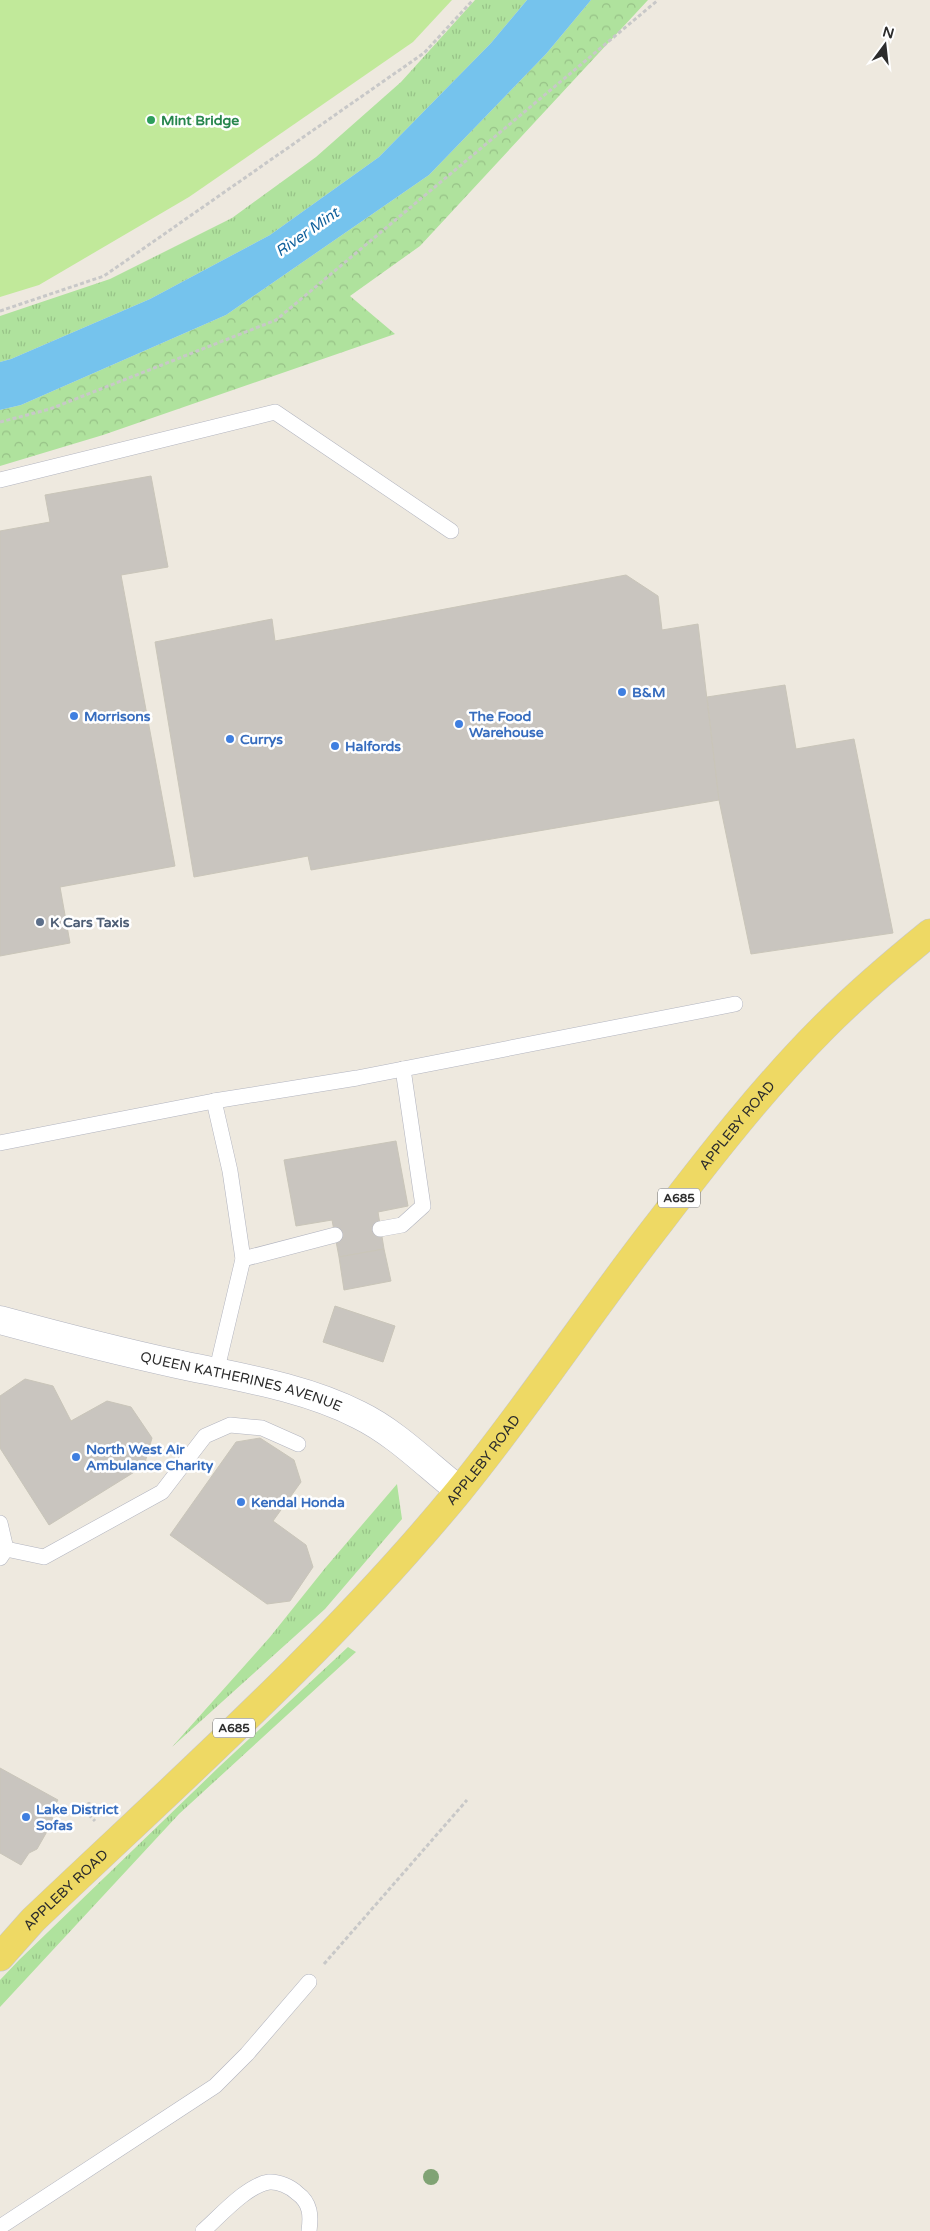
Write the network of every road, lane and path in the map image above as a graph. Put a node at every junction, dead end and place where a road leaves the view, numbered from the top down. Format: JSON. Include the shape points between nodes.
{"nodes":[{"id":1,"x":473,"y":0,"type":"edge"},
{"id":2,"x":658,"y":0,"type":"edge"},
{"id":3,"x":0,"y":311,"type":"edge"},
{"id":4,"x":0,"y":422,"type":"edge"},
{"id":5,"x":0,"y":480,"type":"edge"},
{"id":6,"x":451,"y":531,"type":"dead end"},
{"id":7,"x":930,"y":933,"type":"edge"},
{"id":8,"x":735,"y":1004,"type":"dead end"},
{"id":9,"x":403,"y":1069,"type":"junction"},
{"id":10,"x":214,"y":1101,"type":"junction"},
{"id":11,"x":0,"y":1143,"type":"edge"},
{"id":12,"x":380,"y":1228,"type":"dead end"},
{"id":13,"x":335,"y":1234,"type":"dead end"},
{"id":14,"x":243,"y":1260,"type":"junction"},
{"id":15,"x":0,"y":1320,"type":"edge"},
{"id":16,"x":216,"y":1373,"type":"junction"},
{"id":17,"x":298,"y":1444,"type":"dead end"},
{"id":18,"x":459,"y":1490,"type":"junction"},
{"id":19,"x":0,"y":1523,"type":"edge"},
{"id":20,"x":3,"y":1554,"type":"edge"},
{"id":21,"x":467,"y":1800,"type":"dead end"},
{"id":22,"x":89,"y":1802,"type":"dead end"},
{"id":23,"x":94,"y":1819,"type":"dead end"},
{"id":24,"x":0,"y":1957,"type":"edge"},
{"id":25,"x":309,"y":1982,"type":"joint"},
{"id":26,"x":0,"y":2227,"type":"edge"},
{"id":27,"x":203,"y":2231,"type":"edge"},
{"id":28,"x":309,"y":2231,"type":"edge"}],
"edges":[{"from":1,"to":3,"type":"path","via":[[424,53],[104,276]]},
{"from":2,"to":4,"type":"path","via":[[276,320],[50,409]]},
{"from":5,"to":6,"type":"lane","via":[[275,412]]},
{"from":7,"to":18,"type":"main road","name":"APPLEBY ROAD","number":"A685","via":[[880,974],[823,1028],[755,1103],[659,1222]]},
{"from":8,"to":9,"type":"lane"},
{"from":9,"to":10,"type":"lane"},
{"from":9,"to":12,"type":"lane","via":[[423,1206],[402,1225]]},
{"from":10,"to":11,"type":"lane"},
{"from":10,"to":14,"type":"lane","via":[[230,1171]]},
{"from":13,"to":14,"type":"lane"},
{"from":14,"to":16,"type":"lane"},
{"from":15,"to":16,"type":"street","name":"QUEEN KATHERINES AVENUE"},
{"from":16,"to":18,"type":"street","name":"QUEEN KATHERINES AVENUE","via":[[293,1390],[360,1415],[386,1431]]},
{"from":17,"to":20,"type":"lane","via":[[262,1428],[230,1425],[206,1436],[162,1492],[44,1557]]},
{"from":18,"to":24,"type":"main road","name":"APPLEBY ROAD","number":"A685","via":[[322,1644],[33,1920]]},
{"from":19,"to":20,"type":"lane"},
{"from":21,"to":25,"type":"path"},
{"from":22,"to":23,"type":"path","via":[[88,1814]]},
{"from":25,"to":26,"type":"lane","via":[[215,2086]]},
{"from":27,"to":28,"type":"lane","via":[[253,2188],[270,2182],[290,2187],[304,2198],[311,2215]]}]}
